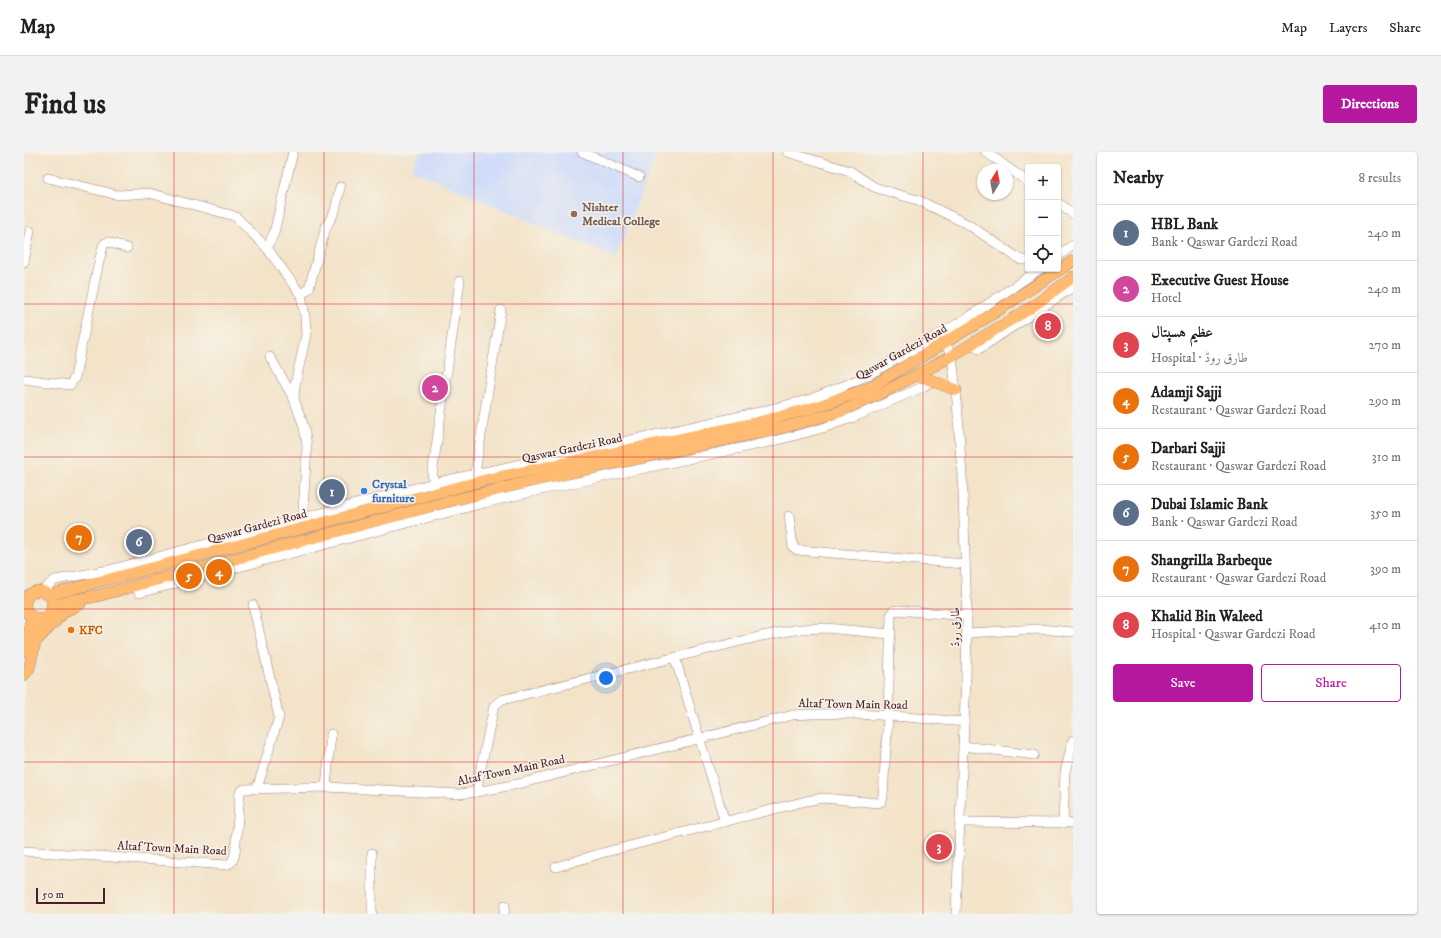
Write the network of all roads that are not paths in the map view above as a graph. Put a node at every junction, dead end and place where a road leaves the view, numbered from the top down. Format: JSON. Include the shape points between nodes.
{"nodes":[{"id":1,"x":293,"y":152,"type":"edge"},
{"id":2,"x":582,"y":152,"type":"edge"},
{"id":3,"x":788,"y":152,"type":"edge"},
{"id":4,"x":986,"y":152,"type":"edge"},
{"id":5,"x":48,"y":178,"type":"dead end"},
{"id":6,"x":639,"y":178,"type":"dead end"},
{"id":7,"x":1025,"y":180,"type":"edge"},
{"id":8,"x":340,"y":187,"type":"dead end"},
{"id":9,"x":1061,"y":206,"type":"edge"},
{"id":10,"x":1073,"y":214,"type":"edge"},
{"id":11,"x":30,"y":231,"type":"dead end"},
{"id":12,"x":1073,"y":245,"type":"edge"},
{"id":13,"x":127,"y":248,"type":"dead end"},
{"id":14,"x":268,"y":248,"type":"junction"},
{"id":15,"x":1061,"y":254,"type":"edge"},
{"id":16,"x":1025,"y":260,"type":"edge"},
{"id":17,"x":1073,"y":261,"type":"edge"},
{"id":18,"x":24,"y":262,"type":"edge"},
{"id":19,"x":1061,"y":266,"type":"edge"},
{"id":20,"x":1036,"y":272,"type":"edge"},
{"id":21,"x":1048,"y":272,"type":"edge"},
{"id":22,"x":1073,"y":277,"type":"edge"},
{"id":23,"x":460,"y":281,"type":"dead end"},
{"id":24,"x":1073,"y":287,"type":"edge"},
{"id":25,"x":301,"y":295,"type":"junction"},
{"id":26,"x":501,"y":310,"type":"dead end"},
{"id":27,"x":945,"y":343,"type":"junction"},
{"id":28,"x":973,"y":343,"type":"junction"},
{"id":29,"x":952,"y":356,"type":"junction"},
{"id":30,"x":270,"y":357,"type":"dead end"},
{"id":31,"x":917,"y":375,"type":"junction"},
{"id":32,"x":861,"y":378,"type":"junction"},
{"id":33,"x":24,"y":379,"type":"edge"},
{"id":34,"x":928,"y":380,"type":"junction"},
{"id":35,"x":869,"y":388,"type":"junction"},
{"id":36,"x":956,"y":390,"type":"junction"},
{"id":37,"x":294,"y":399,"type":"junction"},
{"id":38,"x":476,"y":473,"type":"junction"},
{"id":39,"x":538,"y":485,"type":"junction"},
{"id":40,"x":436,"y":487,"type":"junction"},
{"id":41,"x":789,"y":516,"type":"dead end"},
{"id":42,"x":305,"y":518,"type":"junction"},
{"id":43,"x":322,"y":518,"type":"junction"},
{"id":44,"x":965,"y":564,"type":"junction"},
{"id":45,"x":40,"y":595,"type":"edge"},
{"id":46,"x":97,"y":596,"type":"junction"},
{"id":47,"x":253,"y":605,"type":"dead end"},
{"id":48,"x":31,"y":614,"type":"edge"},
{"id":49,"x":967,"y":616,"type":"junction"},
{"id":50,"x":1073,"y":632,"type":"edge"},
{"id":51,"x":967,"y":633,"type":"junction"},
{"id":52,"x":890,"y":634,"type":"junction"},
{"id":53,"x":35,"y":642,"type":"junction"},
{"id":54,"x":24,"y":651,"type":"edge"},
{"id":55,"x":676,"y":658,"type":"junction"},
{"id":56,"x":24,"y":675,"type":"edge"},
{"id":57,"x":888,"y":716,"type":"junction"},
{"id":58,"x":964,"y":722,"type":"junction"},
{"id":59,"x":331,"y":734,"type":"dead end"},
{"id":60,"x":700,"y":738,"type":"junction"},
{"id":61,"x":1073,"y":740,"type":"edge"},
{"id":62,"x":963,"y":746,"type":"junction"},
{"id":63,"x":1034,"y":755,"type":"dead end"},
{"id":64,"x":326,"y":787,"type":"junction"},
{"id":65,"x":256,"y":789,"type":"junction"},
{"id":66,"x":476,"y":792,"type":"junction"},
{"id":67,"x":725,"y":822,"type":"junction"},
{"id":68,"x":960,"y":822,"type":"junction"},
{"id":69,"x":1063,"y":823,"type":"junction"},
{"id":70,"x":1073,"y":823,"type":"edge"},
{"id":71,"x":24,"y":851,"type":"edge"},
{"id":72,"x":372,"y":853,"type":"dead end"},
{"id":73,"x":556,"y":867,"type":"dead end"},
{"id":74,"x":372,"y":914,"type":"edge"},
{"id":75,"x":956,"y":914,"type":"edge"}],
"edges":[{"from":1,"to":14,"type":"street","via":[[274,233]]},
{"from":2,"to":6,"type":"street"},
{"from":3,"to":16,"type":"street","via":[[850,171],[874,187],[918,200],[969,225],[1021,260]]},
{"from":4,"to":7,"type":"street"},
{"from":5,"to":14,"type":"street","via":[[118,196],[149,193],[231,215]]},
{"from":8,"to":25,"type":"street","via":[[335,211],[326,226],[309,288]]},
{"from":9,"to":10,"type":"street"},
{"from":11,"to":18,"type":"street"},
{"from":12,"to":15,"type":"street"},
{"from":13,"to":33,"type":"street","via":[[108,242],[103,246],[75,377],[70,385]]},
{"from":14,"to":25,"type":"street"},
{"from":17,"to":19,"type":"main road","name":"Qaswar Gardezi Road"},
{"from":20,"to":32,"type":"street","via":[[968,317]]},
{"from":21,"to":27,"type":"main road","name":"Qaswar Gardezi Road","via":[[989,316]]},
{"from":22,"to":28,"type":"main road","via":[[1030,309]]},
{"from":23,"to":40,"type":"street","via":[[432,475]]},
{"from":24,"to":28,"type":"street","via":[[979,349]]},
{"from":25,"to":37,"type":"street","via":[[306,335]]},
{"from":26,"to":38,"type":"street"},
{"from":27,"to":29,"type":"street","name":"طارق روڈ"},
{"from":27,"to":35,"type":"main road","name":"Qaswar Gardezi Road"},
{"from":28,"to":29,"type":"main road"},
{"from":29,"to":31,"type":"main road"},
{"from":29,"to":36,"type":"street","name":"طارق روڈ"},
{"from":30,"to":37,"type":"street"},
{"from":31,"to":34,"type":"main road"},
{"from":31,"to":39,"type":"main road","via":[[839,412]]},
{"from":32,"to":35,"type":"street"},
{"from":32,"to":38,"type":"street","via":[[811,399]]},
{"from":34,"to":36,"type":"main road"},
{"from":34,"to":39,"type":"street","via":[[917,390],[854,418],[823,428],[774,441]]},
{"from":35,"to":40,"type":"main road","name":"Qaswar Gardezi Road","via":[[816,407],[756,423],[488,479]]},
{"from":36,"to":44,"type":"street","name":"طارق روڈ"},
{"from":37,"to":42,"type":"street","via":[[304,427],[307,446],[303,511]]},
{"from":38,"to":40,"type":"street"},
{"from":39,"to":46,"type":"main road"},
{"from":40,"to":43,"type":"main road","name":"Qaswar Gardezi Road"},
{"from":41,"to":44,"type":"street","via":[[793,547],[797,550]]},
{"from":42,"to":43,"type":"street"},
{"from":42,"to":45,"type":"street","via":[[109,570],[55,580]]},
{"from":43,"to":45,"type":"main road","name":"Qaswar Gardezi Road"},
{"from":44,"to":49,"type":"street","name":"طارق روڈ"},
{"from":45,"to":46,"type":"main road","via":[[70,601]]},
{"from":45,"to":48,"type":"main road","via":[[27,598],[25,607]]},
{"from":45,"to":48,"type":"main road","via":[[50,612],[44,617]]},
{"from":46,"to":53,"type":"main road","via":[[65,610]]},
{"from":47,"to":65,"type":"street","via":[[279,717]]},
{"from":48,"to":53,"type":"main road"},
{"from":48,"to":54,"type":"main road"},
{"from":49,"to":51,"type":"street","name":"طارق روڈ"},
{"from":49,"to":52,"type":"street","via":[[893,611]]},
{"from":50,"to":51,"type":"street","via":[[1040,629]]},
{"from":51,"to":58,"type":"street","name":"طارق روڈ"},
{"from":52,"to":55,"type":"street","via":[[826,628],[800,629]]},
{"from":52,"to":57,"type":"street"},
{"from":53,"to":56,"type":"main road","via":[[29,669]]},
{"from":55,"to":60,"type":"street"},
{"from":55,"to":66,"type":"street","via":[[497,702],[494,706]]},
{"from":57,"to":58,"type":"street","name":"Altaf Town Main Road"},
{"from":57,"to":60,"type":"street","name":"Altaf Town Main Road","via":[[822,713],[793,715]]},
{"from":57,"to":67,"type":"street","via":[[882,801],[878,803],[823,798]]},
{"from":58,"to":62,"type":"street","name":"طارق روڈ"},
{"from":59,"to":64,"type":"street"},
{"from":60,"to":66,"type":"street","name":"Altaf Town Main Road","via":[[518,784]]},
{"from":60,"to":67,"type":"street"},
{"from":61,"to":69,"type":"street","via":[[1065,772]]},
{"from":62,"to":63,"type":"street"},
{"from":62,"to":68,"type":"street","name":"طارق روڈ"},
{"from":64,"to":65,"type":"street","name":"Altaf Town Main Road"},
{"from":64,"to":66,"type":"street","name":"Altaf Town Main Road","via":[[458,794]]},
{"from":65,"to":71,"type":"street","name":"Altaf Town Main Road","via":[[244,789],[240,792],[235,854],[232,862],[226,865]]},
{"from":67,"to":73,"type":"street"},
{"from":68,"to":69,"type":"street"},
{"from":68,"to":75,"type":"street","name":"طارق روڈ"},
{"from":69,"to":70,"type":"street"},
{"from":72,"to":74,"type":"street"}]}
